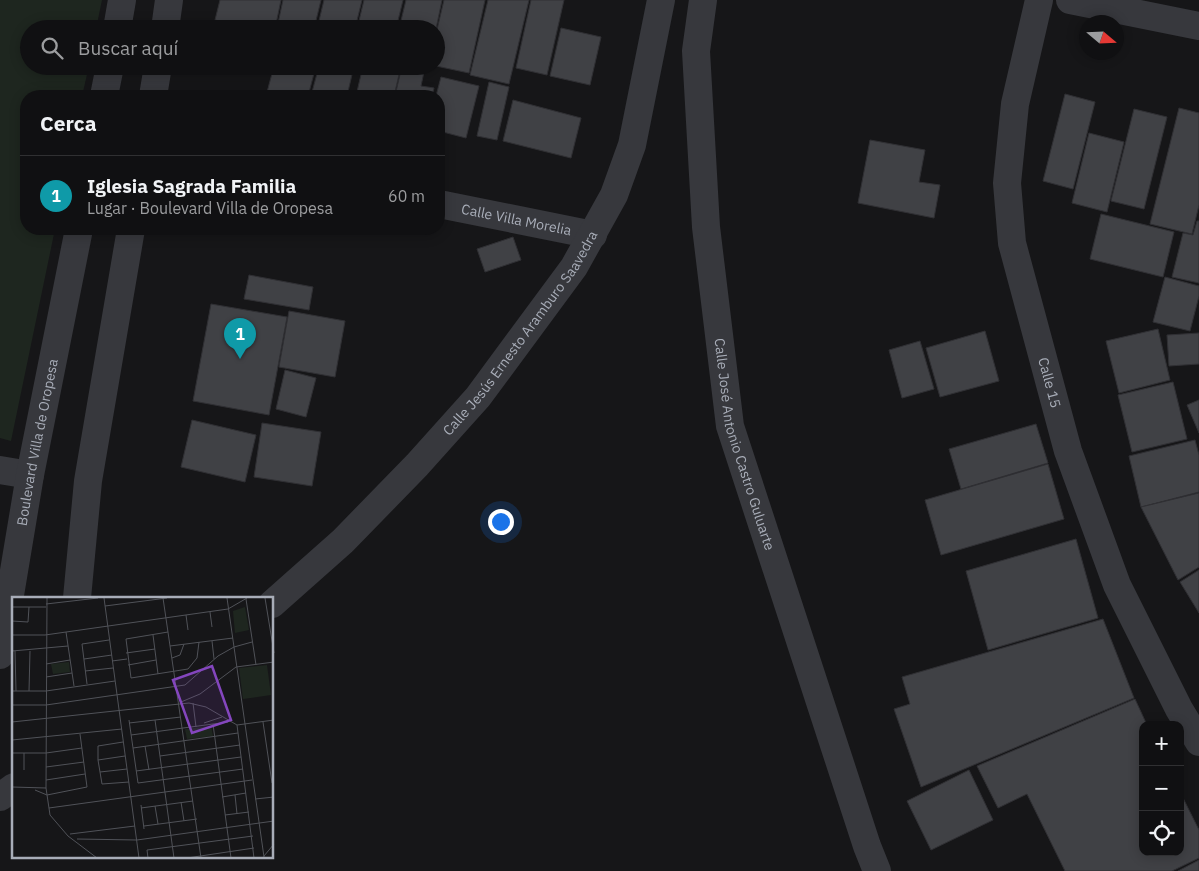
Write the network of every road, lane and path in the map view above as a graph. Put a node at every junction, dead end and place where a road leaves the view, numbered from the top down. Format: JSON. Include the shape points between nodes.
{"nodes":[{"id":1,"x":122,"y":0,"type":"edge"},
{"id":2,"x":170,"y":0,"type":"edge"},
{"id":3,"x":662,"y":0,"type":"edge"},
{"id":4,"x":703,"y":0,"type":"edge"},
{"id":5,"x":1039,"y":0,"type":"edge"},
{"id":6,"x":1070,"y":0,"type":"edge"},
{"id":7,"x":119,"y":20,"type":"edge"},
{"id":8,"x":166,"y":20,"type":"edge"},
{"id":9,"x":1199,"y":26,"type":"edge"},
{"id":10,"x":108,"y":75,"type":"edge"},
{"id":11,"x":156,"y":75,"type":"edge"},
{"id":12,"x":105,"y":90,"type":"edge"},
{"id":13,"x":154,"y":90,"type":"edge"},
{"id":14,"x":445,"y":205,"type":"edge"},
{"id":15,"x":78,"y":235,"type":"edge"},
{"id":16,"x":129,"y":235,"type":"edge"},
{"id":17,"x":593,"y":235,"type":"junction"},
{"id":18,"x":0,"y":470,"type":"edge"},
{"id":19,"x":30,"y":475,"type":"junction"},
{"id":20,"x":77,"y":597,"type":"edge"},
{"id":21,"x":274,"y":602,"type":"edge"},
{"id":22,"x":0,"y":655,"type":"edge"},
{"id":23,"x":1199,"y":742,"type":"edge"},
{"id":24,"x":12,"y":788,"type":"edge"},
{"id":25,"x":0,"y":797,"type":"edge"},
{"id":26,"x":877,"y":871,"type":"edge"}],
"edges":[{"from":1,"to":7,"type":"street"},
{"from":2,"to":8,"type":"street"},
{"from":3,"to":17,"type":"street","name":"Calle Jesús Ernesto Aramburo Saavedra","via":[[632,145],[614,195]]},
{"from":4,"to":26,"type":"street","name":"Calle José Antonio Castro Guluarte","via":[[696,51],[706,227],[730,426]]},
{"from":5,"to":23,"type":"street","name":"Calle 15","via":[[1015,104],[1007,183],[1012,243],[1068,451],[1117,585]]},
{"from":6,"to":9,"type":"street"},
{"from":10,"to":12,"type":"street"},
{"from":11,"to":13,"type":"street"},
{"from":14,"to":17,"type":"street","name":"Calle Villa Morelia"},
{"from":15,"to":19,"type":"street","name":"Boulevard Villa de Oropesa"},
{"from":16,"to":20,"type":"street","via":[[88,481]]},
{"from":17,"to":21,"type":"street","name":"Calle Jesús Ernesto Aramburo Saavedra","via":[[574,268],[478,397],[343,542]]},
{"from":18,"to":19,"type":"street"},
{"from":19,"to":22,"type":"street","name":"Boulevard Villa de Oropesa"},
{"from":24,"to":25,"type":"street"}]}
